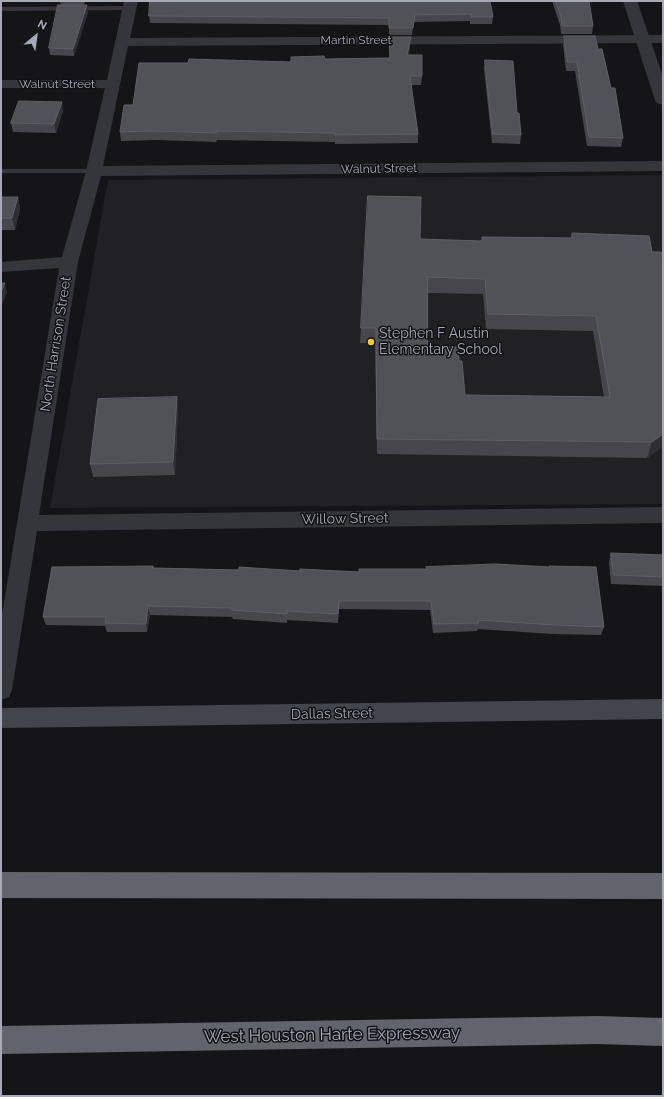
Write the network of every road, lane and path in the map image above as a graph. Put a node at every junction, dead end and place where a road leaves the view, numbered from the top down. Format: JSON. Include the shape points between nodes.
{"nodes":[{"id":1,"x":630,"y":1,"type":"edge"},
{"id":2,"x":130,"y":5,"type":"edge"},
{"id":3,"x":1,"y":9,"type":"edge"},
{"id":4,"x":642,"y":39,"type":"junction"},
{"id":5,"x":663,"y":39,"type":"edge"},
{"id":6,"x":122,"y":42,"type":"junction"},
{"id":7,"x":1,"y":84,"type":"edge"},
{"id":8,"x":113,"y":84,"type":"junction"},
{"id":9,"x":663,"y":100,"type":"edge"},
{"id":10,"x":663,"y":166,"type":"edge"},
{"id":11,"x":1,"y":171,"type":"edge"},
{"id":12,"x":94,"y":171,"type":"junction"},
{"id":13,"x":70,"y":262,"type":"junction"},
{"id":14,"x":1,"y":267,"type":"edge"},
{"id":15,"x":663,"y":515,"type":"edge"},
{"id":16,"x":26,"y":524,"type":"junction"},
{"id":17,"x":1,"y":690,"type":"edge"},
{"id":18,"x":663,"y":709,"type":"edge"},
{"id":19,"x":1,"y":718,"type":"edge"},
{"id":20,"x":1,"y":885,"type":"edge"},
{"id":21,"x":663,"y":886,"type":"edge"},
{"id":22,"x":663,"y":1032,"type":"edge"},
{"id":23,"x":1,"y":1040,"type":"edge"}],
"edges":[{"from":1,"to":4,"type":"street"},
{"from":2,"to":3,"type":"lane"},
{"from":2,"to":6,"type":"street","name":"North Harrison Street"},
{"from":4,"to":5,"type":"street","name":"Martin Street"},
{"from":4,"to":6,"type":"street","name":"Martin Street"},
{"from":4,"to":9,"type":"street"},
{"from":6,"to":8,"type":"street","name":"North Harrison Street"},
{"from":7,"to":8,"type":"street","name":"Walnut Street"},
{"from":8,"to":12,"type":"street","name":"North Harrison Street"},
{"from":10,"to":12,"type":"street","name":"Walnut Street"},
{"from":11,"to":12,"type":"lane"},
{"from":12,"to":13,"type":"street","name":"North Harrison Street"},
{"from":13,"to":14,"type":"street"},
{"from":13,"to":16,"type":"street","name":"North Harrison Street"},
{"from":15,"to":16,"type":"street","name":"Willow Street"},
{"from":16,"to":17,"type":"street","name":"North Harrison Street"},
{"from":18,"to":19,"type":"main road","name":"Dallas Street"},
{"from":20,"to":21,"type":"highway"},
{"from":22,"to":23,"type":"highway","name":"West Houston Harte Expressway","via":[[598,1030]]}]}
